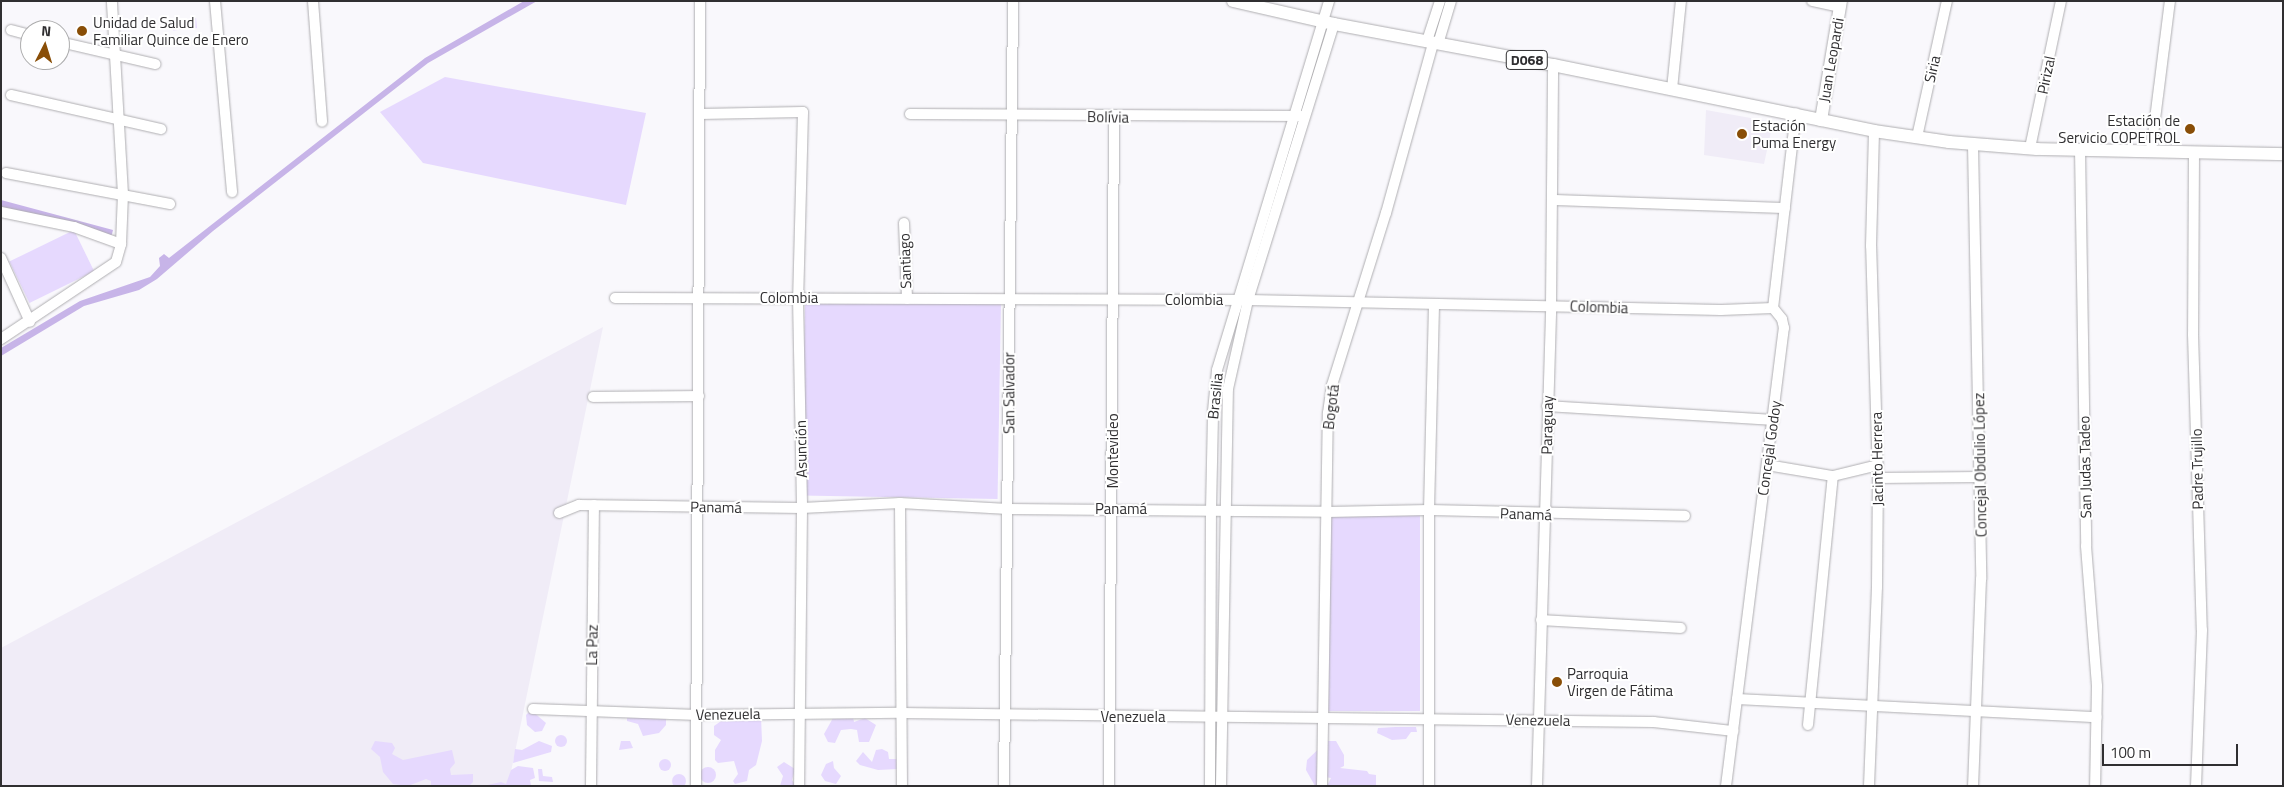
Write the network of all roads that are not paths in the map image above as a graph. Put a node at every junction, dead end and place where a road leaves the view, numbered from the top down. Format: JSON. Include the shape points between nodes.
{"nodes":[{"id":1,"x":112,"y":1,"type":"edge"},
{"id":2,"x":216,"y":1,"type":"edge"},
{"id":3,"x":313,"y":1,"type":"edge"},
{"id":4,"x":700,"y":1,"type":"edge"},
{"id":5,"x":1014,"y":1,"type":"edge"},
{"id":6,"x":1233,"y":1,"type":"edge"},
{"id":7,"x":1329,"y":1,"type":"edge"},
{"id":8,"x":1440,"y":1,"type":"edge"},
{"id":9,"x":1451,"y":1,"type":"edge"},
{"id":10,"x":1681,"y":1,"type":"edge"},
{"id":11,"x":1812,"y":1,"type":"edge"},
{"id":12,"x":1947,"y":1,"type":"edge"},
{"id":13,"x":2062,"y":1,"type":"edge"},
{"id":14,"x":2170,"y":1,"type":"edge"},
{"id":15,"x":1840,"y":4,"type":"edge"},
{"id":16,"x":1328,"y":23,"type":"junction"},
{"id":17,"x":11,"y":30,"type":"dead end"},
{"id":18,"x":20,"y":32,"type":"edge"},
{"id":19,"x":1433,"y":43,"type":"junction"},
{"id":20,"x":70,"y":44,"type":"edge"},
{"id":21,"x":117,"y":55,"type":"junction"},
{"id":22,"x":155,"y":64,"type":"dead end"},
{"id":23,"x":1553,"y":65,"type":"junction"},
{"id":24,"x":1672,"y":89,"type":"junction"},
{"id":25,"x":11,"y":95,"type":"dead end"},
{"id":26,"x":1796,"y":113,"type":"junction"},
{"id":27,"x":700,"y":114,"type":"junction"},
{"id":28,"x":910,"y":114,"type":"dead end"},
{"id":29,"x":1014,"y":114,"type":"junction"},
{"id":30,"x":1295,"y":115,"type":"junction"},
{"id":31,"x":1307,"y":116,"type":"junction"},
{"id":32,"x":1114,"y":117,"type":"junction"},
{"id":33,"x":118,"y":118,"type":"junction"},
{"id":34,"x":1820,"y":120,"type":"junction"},
{"id":35,"x":322,"y":122,"type":"dead end"},
{"id":36,"x":161,"y":128,"type":"dead end"},
{"id":37,"x":1874,"y":131,"type":"junction"},
{"id":38,"x":1917,"y":137,"type":"junction"},
{"id":39,"x":1973,"y":144,"type":"junction"},
{"id":40,"x":2030,"y":148,"type":"junction"},
{"id":41,"x":2080,"y":149,"type":"junction"},
{"id":42,"x":2151,"y":151,"type":"junction"},
{"id":43,"x":2194,"y":152,"type":"junction"},
{"id":44,"x":2283,"y":154,"type":"edge"},
{"id":45,"x":6,"y":173,"type":"dead end"},
{"id":46,"x":232,"y":192,"type":"dead end"},
{"id":47,"x":123,"y":194,"type":"junction"},
{"id":48,"x":1553,"y":200,"type":"junction"},
{"id":49,"x":170,"y":204,"type":"dead end"},
{"id":50,"x":1785,"y":208,"type":"junction"},
{"id":51,"x":1,"y":212,"type":"edge"},
{"id":52,"x":1262,"y":220,"type":"junction"},
{"id":53,"x":904,"y":223,"type":"dead end"},
{"id":54,"x":1272,"y":224,"type":"junction"},
{"id":55,"x":121,"y":244,"type":"junction"},
{"id":56,"x":1,"y":258,"type":"edge"},
{"id":57,"x":798,"y":297,"type":"junction"},
{"id":58,"x":615,"y":298,"type":"dead end"},
{"id":59,"x":699,"y":299,"type":"junction"},
{"id":60,"x":907,"y":299,"type":"junction"},
{"id":61,"x":1010,"y":300,"type":"junction"},
{"id":62,"x":1237,"y":300,"type":"junction"},
{"id":63,"x":1248,"y":300,"type":"junction"},
{"id":64,"x":1114,"y":301,"type":"junction"},
{"id":65,"x":1358,"y":302,"type":"junction"},
{"id":66,"x":1434,"y":304,"type":"junction"},
{"id":67,"x":1551,"y":305,"type":"junction"},
{"id":68,"x":1773,"y":308,"type":"junction"},
{"id":69,"x":30,"y":322,"type":"junction"},
{"id":70,"x":1,"y":339,"type":"edge"},
{"id":71,"x":699,"y":396,"type":"junction"},
{"id":72,"x":593,"y":397,"type":"dead end"},
{"id":73,"x":1547,"y":406,"type":"junction"},
{"id":74,"x":1774,"y":420,"type":"junction"},
{"id":75,"x":1767,"y":465,"type":"junction"},
{"id":76,"x":1878,"y":465,"type":"junction"},
{"id":77,"x":1833,"y":476,"type":"junction"},
{"id":78,"x":1980,"y":477,"type":"junction"},
{"id":79,"x":1878,"y":478,"type":"junction"},
{"id":80,"x":900,"y":504,"type":"junction"},
{"id":81,"x":594,"y":505,"type":"junction"},
{"id":82,"x":698,"y":506,"type":"junction"},
{"id":83,"x":802,"y":508,"type":"junction"},
{"id":84,"x":1008,"y":509,"type":"junction"},
{"id":85,"x":1113,"y":509,"type":"junction"},
{"id":86,"x":1211,"y":510,"type":"junction"},
{"id":87,"x":1225,"y":510,"type":"junction"},
{"id":88,"x":1429,"y":510,"type":"junction"},
{"id":89,"x":1327,"y":512,"type":"junction"},
{"id":90,"x":559,"y":513,"type":"dead end"},
{"id":91,"x":1546,"y":515,"type":"junction"},
{"id":92,"x":1685,"y":516,"type":"dead end"},
{"id":93,"x":1210,"y":618,"type":"junction"},
{"id":94,"x":1224,"y":618,"type":"junction"},
{"id":95,"x":1541,"y":620,"type":"junction"},
{"id":96,"x":1682,"y":628,"type":"dead end"},
{"id":97,"x":1737,"y":699,"type":"junction"},
{"id":98,"x":1810,"y":705,"type":"junction"},
{"id":99,"x":1874,"y":705,"type":"junction"},
{"id":100,"x":533,"y":709,"type":"dead end"},
{"id":101,"x":1976,"y":712,"type":"junction"},
{"id":102,"x":591,"y":713,"type":"junction"},
{"id":103,"x":800,"y":713,"type":"junction"},
{"id":104,"x":901,"y":713,"type":"junction"},
{"id":105,"x":698,"y":715,"type":"junction"},
{"id":106,"x":1006,"y":716,"type":"junction"},
{"id":107,"x":1108,"y":717,"type":"junction"},
{"id":108,"x":1209,"y":717,"type":"junction"},
{"id":109,"x":2097,"y":717,"type":"junction"},
{"id":110,"x":1222,"y":718,"type":"junction"},
{"id":111,"x":1323,"y":718,"type":"junction"},
{"id":112,"x":1430,"y":719,"type":"junction"},
{"id":113,"x":1538,"y":720,"type":"junction"},
{"id":114,"x":1808,"y":725,"type":"dead end"},
{"id":115,"x":1733,"y":731,"type":"junction"},
{"id":116,"x":591,"y":786,"type":"edge"},
{"id":117,"x":696,"y":786,"type":"edge"},
{"id":118,"x":799,"y":786,"type":"edge"},
{"id":119,"x":902,"y":786,"type":"edge"},
{"id":120,"x":1004,"y":786,"type":"edge"},
{"id":121,"x":1109,"y":786,"type":"edge"},
{"id":122,"x":1210,"y":786,"type":"edge"},
{"id":123,"x":1221,"y":786,"type":"edge"},
{"id":124,"x":1322,"y":786,"type":"edge"},
{"id":125,"x":1429,"y":786,"type":"edge"},
{"id":126,"x":1537,"y":786,"type":"edge"},
{"id":127,"x":1726,"y":786,"type":"edge"},
{"id":128,"x":1869,"y":786,"type":"edge"},
{"id":129,"x":1973,"y":786,"type":"edge"},
{"id":130,"x":2095,"y":786,"type":"edge"},
{"id":131,"x":2196,"y":786,"type":"edge"}],
"edges":[{"from":1,"to":21,"type":"street"},
{"from":2,"to":46,"type":"street"},
{"from":3,"to":35,"type":"street"},
{"from":4,"to":27,"type":"street"},
{"from":5,"to":29,"type":"street","name":"San Salvador"},
{"from":6,"to":16,"type":"main road","number":"D068"},
{"from":7,"to":16,"type":"street"},
{"from":8,"to":19,"type":"street"},
{"from":9,"to":19,"type":"street"},
{"from":10,"to":24,"type":"street"},
{"from":11,"to":15,"type":"street"},
{"from":12,"to":38,"type":"street","name":"Siria"},
{"from":13,"to":40,"type":"street","name":"Pirizal"},
{"from":14,"to":42,"type":"street"},
{"from":15,"to":34,"type":"main road","name":"Juan Leopardi"},
{"from":16,"to":19,"type":"main road","number":"D068"},
{"from":16,"to":30,"type":"street","name":"Brasilia"},
{"from":16,"to":31,"type":"street","name":"Brasilia"},
{"from":17,"to":18,"type":"street"},
{"from":19,"to":23,"type":"main road","number":"D068"},
{"from":19,"to":65,"type":"street","name":"Bogotá"},
{"from":20,"to":21,"type":"street"},
{"from":21,"to":22,"type":"street"},
{"from":21,"to":33,"type":"street"},
{"from":23,"to":24,"type":"main road","number":"D068"},
{"from":23,"to":48,"type":"street","name":"Paraguay"},
{"from":24,"to":26,"type":"main road","number":"D068"},
{"from":25,"to":33,"type":"street"},
{"from":26,"to":34,"type":"main road","number":"D068"},
{"from":26,"to":50,"type":"street"},
{"from":27,"to":57,"type":"street","name":"Asunción","via":[[803,112]]},
{"from":27,"to":59,"type":"street"},
{"from":28,"to":29,"type":"street","name":"Bolívia"},
{"from":29,"to":32,"type":"street","name":"Bolívia"},
{"from":29,"to":61,"type":"street","name":"San Salvador"},
{"from":30,"to":31,"type":"street","name":"Bolívia"},
{"from":30,"to":32,"type":"street","name":"Bolívia"},
{"from":30,"to":52,"type":"street","name":"Brasilia"},
{"from":31,"to":54,"type":"street","name":"Brasilia"},
{"from":32,"to":64,"type":"street","name":"Montevideo"},
{"from":33,"to":36,"type":"street"},
{"from":33,"to":47,"type":"street"},
{"from":34,"to":37,"type":"main road","number":"D068"},
{"from":37,"to":38,"type":"main road","number":"D068"},
{"from":37,"to":76,"type":"street","name":"Jacinto Herrera","via":[[1872,246]]},
{"from":38,"to":39,"type":"main road","number":"D068"},
{"from":39,"to":40,"type":"main road","number":"D068"},
{"from":39,"to":78,"type":"street","name":"Concejal Obdulio López"},
{"from":40,"to":41,"type":"main road","number":"D068"},
{"from":41,"to":42,"type":"main road","number":"D068"},
{"from":41,"to":109,"type":"street","name":"San Judas Tadeo","via":[[2086,546]]},
{"from":42,"to":43,"type":"main road","number":"D068"},
{"from":43,"to":44,"type":"main road","number":"D068"},
{"from":43,"to":131,"type":"street","name":"Padre Trujillo","via":[[2193,334],[2202,630]]},
{"from":45,"to":47,"type":"street"},
{"from":47,"to":49,"type":"street"},
{"from":47,"to":55,"type":"street"},
{"from":48,"to":50,"type":"street"},
{"from":48,"to":67,"type":"street","name":"Paraguay"},
{"from":50,"to":68,"type":"street"},
{"from":51,"to":55,"type":"street","via":[[74,227]]},
{"from":52,"to":54,"type":"street"},
{"from":52,"to":62,"type":"street","name":"Brasilia"},
{"from":53,"to":60,"type":"street","name":"Santiago"},
{"from":54,"to":63,"type":"street","name":"Brasilia"},
{"from":55,"to":69,"type":"street","via":[[116,262]]},
{"from":56,"to":69,"type":"street"},
{"from":57,"to":59,"type":"street","name":"Colombia"},
{"from":57,"to":60,"type":"street","name":"Colombia"},
{"from":57,"to":83,"type":"street","name":"Asunción"},
{"from":58,"to":59,"type":"street","name":"Colombia"},
{"from":59,"to":71,"type":"street"},
{"from":60,"to":61,"type":"street","name":"Colombia"},
{"from":61,"to":64,"type":"street","name":"Colombia"},
{"from":61,"to":84,"type":"street","name":"San Salvador"},
{"from":62,"to":63,"type":"street","name":"Colombia"},
{"from":62,"to":64,"type":"street","name":"Colombia"},
{"from":62,"to":86,"type":"street","name":"Brasilia","via":[[1217,370]]},
{"from":63,"to":65,"type":"street","name":"Colombia"},
{"from":63,"to":87,"type":"street","name":"Brasilia","via":[[1228,389]]},
{"from":64,"to":85,"type":"street","name":"Montevideo"},
{"from":65,"to":66,"type":"street","name":"Colombia"},
{"from":65,"to":89,"type":"street","name":"Bogotá","via":[[1332,385],[1328,413]]},
{"from":66,"to":67,"type":"street","name":"Colombia"},
{"from":66,"to":88,"type":"street"},
{"from":67,"to":68,"type":"street","name":"Colombia","via":[[1721,310]]},
{"from":67,"to":73,"type":"street","name":"Paraguay"},
{"from":68,"to":74,"type":"street","name":"Concejal Godoy","via":[[1782,319],[1784,328]]},
{"from":69,"to":70,"type":"street"},
{"from":71,"to":72,"type":"street"},
{"from":71,"to":82,"type":"street"},
{"from":73,"to":74,"type":"street"},
{"from":73,"to":91,"type":"street","name":"Paraguay"},
{"from":74,"to":75,"type":"street","name":"Concejal Godoy"},
{"from":75,"to":77,"type":"street"},
{"from":75,"to":97,"type":"street","name":"Concejal Godoy"},
{"from":76,"to":77,"type":"street"},
{"from":76,"to":79,"type":"street","name":"Jacinto Herrera"},
{"from":77,"to":98,"type":"street"},
{"from":78,"to":79,"type":"street"},
{"from":78,"to":101,"type":"street","name":"Concejal Obdulio López"},
{"from":79,"to":99,"type":"street","name":"Jacinto Herrera"},
{"from":80,"to":83,"type":"street","name":"Panamá"},
{"from":80,"to":84,"type":"street","name":"Panamá"},
{"from":80,"to":104,"type":"street"},
{"from":81,"to":82,"type":"street","name":"Panamá"},
{"from":81,"to":90,"type":"street","name":"Panamá","via":[[576,505]]},
{"from":81,"to":102,"type":"street","name":"La Paz"},
{"from":82,"to":83,"type":"street","name":"Panamá"},
{"from":82,"to":105,"type":"street"},
{"from":83,"to":103,"type":"street","name":"Asunción"},
{"from":84,"to":85,"type":"street","name":"Panamá"},
{"from":84,"to":106,"type":"street","name":"San Salvador"},
{"from":85,"to":86,"type":"street","name":"Panamá"},
{"from":85,"to":107,"type":"street","name":"Montevideo"},
{"from":86,"to":87,"type":"street","name":"Panamá"},
{"from":86,"to":93,"type":"street","name":"Brasilia"},
{"from":87,"to":89,"type":"street","name":"Panamá"},
{"from":87,"to":94,"type":"street","name":"Brasilia"},
{"from":88,"to":89,"type":"street","name":"Panamá"},
{"from":88,"to":91,"type":"street","name":"Panamá"},
{"from":88,"to":112,"type":"street"},
{"from":89,"to":111,"type":"street","name":"Bogotá"},
{"from":91,"to":92,"type":"street","name":"Panamá"},
{"from":91,"to":95,"type":"street","name":"Paraguay"},
{"from":93,"to":94,"type":"street"},
{"from":93,"to":108,"type":"street","name":"Brasilia"},
{"from":94,"to":110,"type":"street","name":"Brasilia"},
{"from":95,"to":96,"type":"street"},
{"from":95,"to":113,"type":"street","name":"Paraguay"},
{"from":97,"to":98,"type":"street"},
{"from":97,"to":115,"type":"street","name":"Concejal Godoy"},
{"from":98,"to":99,"type":"street"},
{"from":98,"to":114,"type":"street"},
{"from":99,"to":101,"type":"street"},
{"from":99,"to":128,"type":"street","name":"Jacinto Herrera"},
{"from":100,"to":102,"type":"street","name":"Venezuela"},
{"from":101,"to":109,"type":"street"},
{"from":101,"to":129,"type":"street","name":"Concejal Obdulio López"},
{"from":102,"to":105,"type":"street","name":"Venezuela"},
{"from":102,"to":116,"type":"street","name":"La Paz"},
{"from":103,"to":104,"type":"street","name":"Venezuela"},
{"from":103,"to":105,"type":"street","name":"Venezuela"},
{"from":103,"to":118,"type":"street","name":"Asunción"},
{"from":104,"to":106,"type":"street","name":"Venezuela"},
{"from":104,"to":119,"type":"street"},
{"from":105,"to":117,"type":"street"},
{"from":106,"to":107,"type":"street","name":"Venezuela"},
{"from":106,"to":120,"type":"street","name":"San Salvador"},
{"from":107,"to":108,"type":"street","name":"Venezuela"},
{"from":107,"to":121,"type":"street","name":"Montevideo"},
{"from":108,"to":110,"type":"street","name":"Venezuela"},
{"from":108,"to":122,"type":"street","name":"Brasilia"},
{"from":109,"to":130,"type":"street","name":"San Judas Tadeo"},
{"from":110,"to":111,"type":"street","name":"Venezuela"},
{"from":110,"to":123,"type":"street","name":"Brasilia"},
{"from":111,"to":112,"type":"street","name":"Venezuela"},
{"from":111,"to":124,"type":"street","name":"Bogotá"},
{"from":112,"to":113,"type":"street","name":"Venezuela"},
{"from":112,"to":125,"type":"street"},
{"from":113,"to":115,"type":"street","name":"Venezuela","via":[[1654,722]]},
{"from":113,"to":126,"type":"street","name":"Paraguay"},
{"from":115,"to":127,"type":"street","name":"Concejal Godoy"}]}
